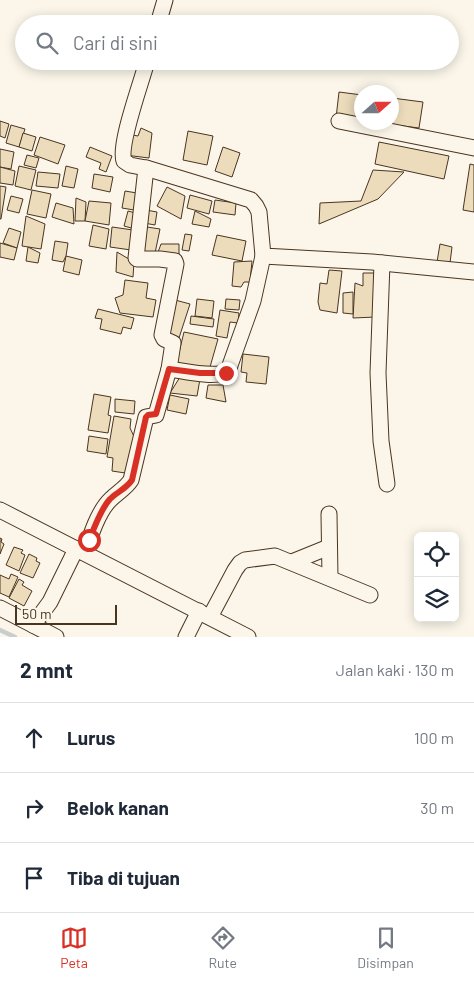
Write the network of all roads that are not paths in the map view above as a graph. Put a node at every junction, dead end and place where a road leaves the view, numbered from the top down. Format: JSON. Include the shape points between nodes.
{"nodes":[{"id":1,"x":165,"y":0,"type":"edge"},
{"id":2,"x":161,"y":15,"type":"edge"},
{"id":3,"x":144,"y":70,"type":"edge"},
{"id":4,"x":339,"y":121,"type":"dead end"},
{"id":5,"x":474,"y":148,"type":"edge"},
{"id":6,"x":146,"y":168,"type":"junction"},
{"id":7,"x":263,"y":256,"type":"junction"},
{"id":8,"x":382,"y":263,"type":"junction"},
{"id":9,"x":474,"y":272,"type":"edge"},
{"id":10,"x":169,"y":369,"type":"junction"},
{"id":11,"x":387,"y":484,"type":"dead end"},
{"id":12,"x":0,"y":510,"type":"edge"},
{"id":13,"x":329,"y":514,"type":"dead end"},
{"id":14,"x":329,"y":547,"type":"junction"},
{"id":15,"x":80,"y":551,"type":"junction"},
{"id":16,"x":292,"y":562,"type":"junction"},
{"id":17,"x":330,"y":578,"type":"junction"},
{"id":18,"x":370,"y":595,"type":"dead end"},
{"id":19,"x":0,"y":608,"type":"edge"},
{"id":20,"x":204,"y":614,"type":"junction"},
{"id":21,"x":33,"y":625,"type":"junction"},
{"id":22,"x":56,"y":637,"type":"edge"},
{"id":23,"x":186,"y":637,"type":"edge"},
{"id":24,"x":248,"y":637,"type":"edge"}],
"edges":[{"from":1,"to":2,"type":"street"},
{"from":3,"to":6,"type":"street","via":[[126,134],[123,158],[130,165]]},
{"from":4,"to":5,"type":"street"},
{"from":6,"to":7,"type":"street","via":[[251,200],[259,212]]},
{"from":6,"to":10,"type":"street","via":[[136,258],[170,260],[176,264],[162,335],[173,343]]},
{"from":7,"to":8,"type":"street"},
{"from":7,"to":10,"type":"street","via":[[253,301],[228,371],[212,374]]},
{"from":8,"to":9,"type":"street"},
{"from":8,"to":11,"type":"street","via":[[378,373],[381,441]]},
{"from":10,"to":15,"type":"street","via":[[156,414],[146,417],[132,480],[110,500]]},
{"from":12,"to":15,"type":"street"},
{"from":13,"to":14,"type":"street"},
{"from":14,"to":16,"type":"street"},
{"from":14,"to":17,"type":"street"},
{"from":15,"to":20,"type":"street"},
{"from":15,"to":21,"type":"street"},
{"from":16,"to":17,"type":"street"},
{"from":16,"to":20,"type":"street","via":[[275,556],[245,560]]},
{"from":17,"to":18,"type":"street"},
{"from":19,"to":21,"type":"street"},
{"from":20,"to":23,"type":"street"},
{"from":20,"to":24,"type":"street"},
{"from":21,"to":22,"type":"street"}]}
